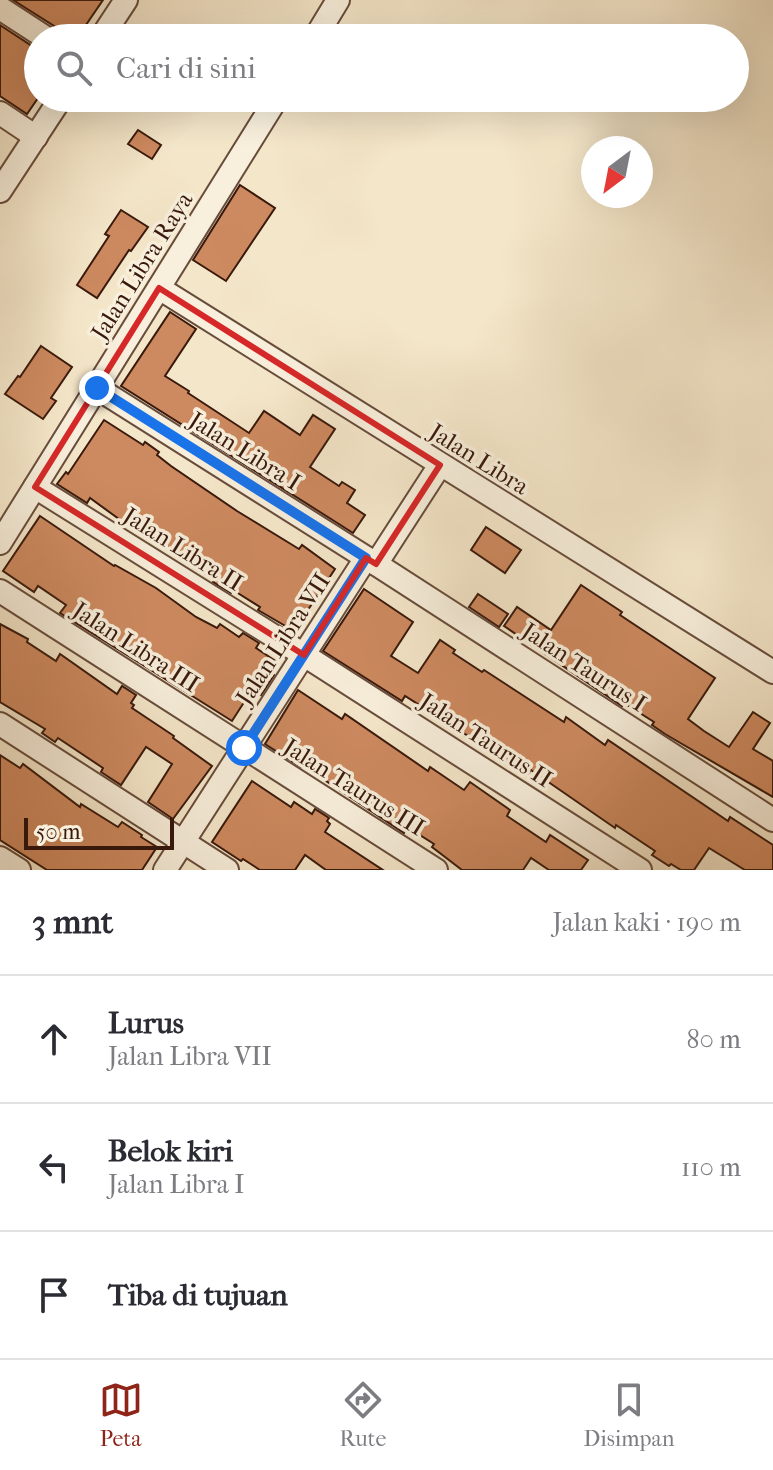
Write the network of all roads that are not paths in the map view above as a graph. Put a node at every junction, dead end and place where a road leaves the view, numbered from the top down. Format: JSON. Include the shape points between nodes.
{"nodes":[{"id":1,"x":126,"y":0,"type":"edge"},
{"id":2,"x":338,"y":0,"type":"edge"},
{"id":3,"x":0,"y":8,"type":"edge"},
{"id":4,"x":25,"y":24,"type":"edge"},
{"id":5,"x":110,"y":24,"type":"edge"},
{"id":6,"x":323,"y":24,"type":"edge"},
{"id":7,"x":52,"y":112,"type":"edge"},
{"id":8,"x":268,"y":112,"type":"edge"},
{"id":9,"x":0,"y":113,"type":"edge"},
{"id":10,"x":36,"y":137,"type":"junction"},
{"id":11,"x":0,"y":191,"type":"edge"},
{"id":12,"x":159,"y":288,"type":"junction"},
{"id":13,"x":97,"y":388,"type":"junction"},
{"id":14,"x":440,"y":465,"type":"junction"},
{"id":15,"x":35,"y":487,"type":"junction"},
{"id":16,"x":0,"y":543,"type":"edge"},
{"id":17,"x":371,"y":561,"type":"junction"},
{"id":18,"x":0,"y":591,"type":"edge"},
{"id":19,"x":304,"y":655,"type":"junction"},
{"id":20,"x":773,"y":672,"type":"edge"},
{"id":21,"x":0,"y":724,"type":"edge"},
{"id":22,"x":244,"y":748,"type":"junction"},
{"id":23,"x":773,"y":820,"type":"edge"},
{"id":24,"x":183,"y":842,"type":"junction"},
{"id":25,"x":0,"y":858,"type":"edge"},
{"id":26,"x":19,"y":870,"type":"edge"},
{"id":27,"x":165,"y":870,"type":"edge"},
{"id":28,"x":227,"y":870,"type":"edge"},
{"id":29,"x":436,"y":870,"type":"edge"},
{"id":30,"x":640,"y":870,"type":"edge"}],
"edges":[{"from":1,"to":5,"type":"street"},
{"from":2,"to":6,"type":"street"},
{"from":3,"to":4,"type":"street"},
{"from":7,"to":10,"type":"street"},
{"from":8,"to":12,"type":"street","name":"Jalan Libra Raya"},
{"from":9,"to":10,"type":"street"},
{"from":10,"to":11,"type":"street"},
{"from":12,"to":13,"type":"street","name":"Jalan Libra Raya"},
{"from":12,"to":14,"type":"street","name":"Jalan Libra"},
{"from":13,"to":15,"type":"street","name":"Jalan Libra Raya"},
{"from":13,"to":17,"type":"street","name":"Jalan Libra I"},
{"from":14,"to":17,"type":"street","name":"Jalan Libra VII"},
{"from":14,"to":20,"type":"street","name":"Jalan Libra"},
{"from":15,"to":16,"type":"street","name":"Jalan Libra Raya"},
{"from":15,"to":19,"type":"street","name":"Jalan Libra II"},
{"from":17,"to":19,"type":"street","name":"Jalan Libra VII"},
{"from":17,"to":23,"type":"street","name":"Jalan Taurus I"},
{"from":18,"to":22,"type":"street","name":"Jalan Libra III"},
{"from":19,"to":22,"type":"street","name":"Jalan Libra VII"},
{"from":19,"to":30,"type":"street","name":"Jalan Taurus II"},
{"from":21,"to":24,"type":"street"},
{"from":22,"to":24,"type":"street","name":"Jalan Libra VII"},
{"from":22,"to":29,"type":"street","name":"Jalan Taurus III"},
{"from":24,"to":27,"type":"street","name":"Jalan Libra VII"},
{"from":24,"to":28,"type":"street"},
{"from":25,"to":26,"type":"street"}]}
